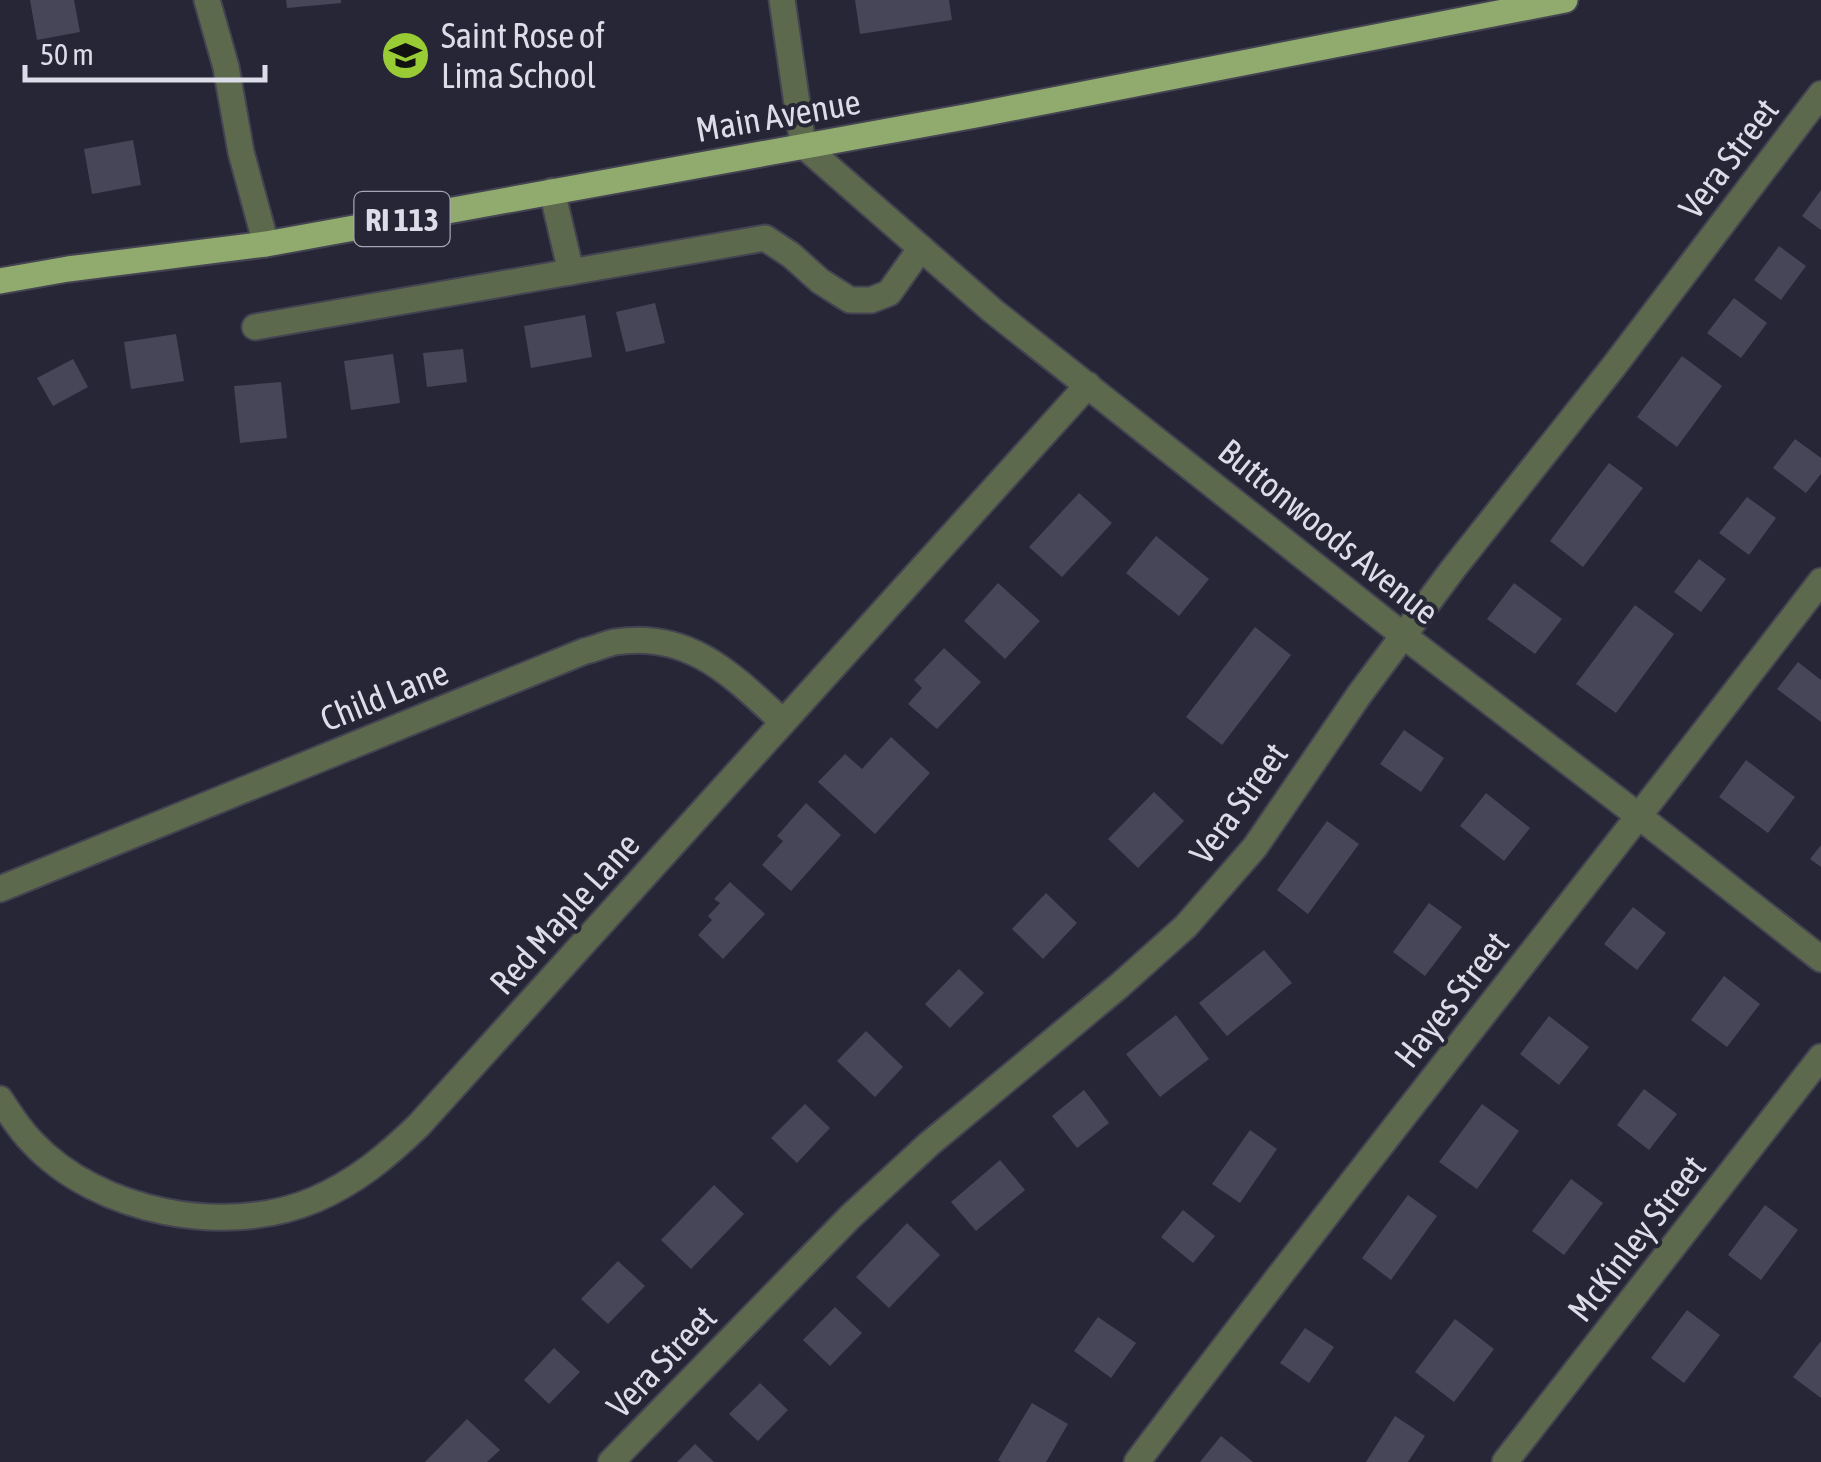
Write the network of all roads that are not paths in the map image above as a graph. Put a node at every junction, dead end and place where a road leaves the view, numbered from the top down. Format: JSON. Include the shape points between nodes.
{"nodes":[{"id":1,"x":207,"y":0,"type":"edge"},
{"id":2,"x":782,"y":0,"type":"edge"},
{"id":3,"x":1565,"y":0,"type":"edge"},
{"id":4,"x":1821,"y":94,"type":"edge"},
{"id":5,"x":802,"y":146,"type":"junction"},
{"id":6,"x":552,"y":192,"type":"junction"},
{"id":7,"x":266,"y":244,"type":"junction"},
{"id":8,"x":920,"y":248,"type":"junction"},
{"id":9,"x":570,"y":272,"type":"junction"},
{"id":10,"x":0,"y":281,"type":"edge"},
{"id":11,"x":255,"y":327,"type":"dead end"},
{"id":12,"x":1088,"y":385,"type":"junction"},
{"id":13,"x":1821,"y":580,"type":"edge"},
{"id":14,"x":1404,"y":636,"type":"junction"},
{"id":15,"x":783,"y":722,"type":"junction"},
{"id":16,"x":1640,"y":816,"type":"junction"},
{"id":17,"x":0,"y":889,"type":"edge"},
{"id":18,"x":1821,"y":959,"type":"edge"},
{"id":19,"x":1821,"y":1057,"type":"edge"},
{"id":20,"x":0,"y":1099,"type":"edge"},
{"id":21,"x":611,"y":1462,"type":"edge"},
{"id":22,"x":1137,"y":1462,"type":"edge"},
{"id":23,"x":1506,"y":1462,"type":"edge"}],
"edges":[{"from":1,"to":7,"type":"street"},
{"from":2,"to":5,"type":"street"},
{"from":3,"to":5,"type":"main road","name":"Main Avenue","number":"RI 113"},
{"from":4,"to":14,"type":"street","name":"Vera Street"},
{"from":5,"to":6,"type":"main road","name":"Main Avenue","number":"RI 113"},
{"from":5,"to":8,"type":"street","name":"Buttonwoods Avenue"},
{"from":6,"to":7,"type":"main road","name":"Main Avenue","number":"RI 113"},
{"from":6,"to":9,"type":"street"},
{"from":7,"to":10,"type":"main road","name":"Main Avenue","number":"RI 113"},
{"from":8,"to":9,"type":"street","via":[[890,293],[871,300],[850,300],[766,238]]},
{"from":8,"to":12,"type":"street","name":"Buttonwoods Avenue"},
{"from":9,"to":11,"type":"street"},
{"from":12,"to":14,"type":"street","name":"Buttonwoods Avenue"},
{"from":12,"to":15,"type":"street","name":"Red Maple Lane"},
{"from":13,"to":16,"type":"street","name":"Hayes Street"},
{"from":14,"to":16,"type":"street","name":"Buttonwoods Avenue"},
{"from":14,"to":21,"type":"street","name":"Vera Street","via":[[1255,847],[1186,926],[851,1216]]},
{"from":15,"to":17,"type":"street","name":"Child Lane","via":[[706,657],[680,646],[615,642]]},
{"from":15,"to":20,"type":"street","name":"Red Maple Lane","via":[[419,1125],[384,1159],[312,1201],[262,1216],[200,1217],[150,1208],[102,1192],[64,1169],[32,1143]]},
{"from":16,"to":18,"type":"street","name":"Buttonwoods Avenue"},
{"from":16,"to":22,"type":"street","name":"Hayes Street"},
{"from":19,"to":23,"type":"street","name":"McKinley Street"}]}
